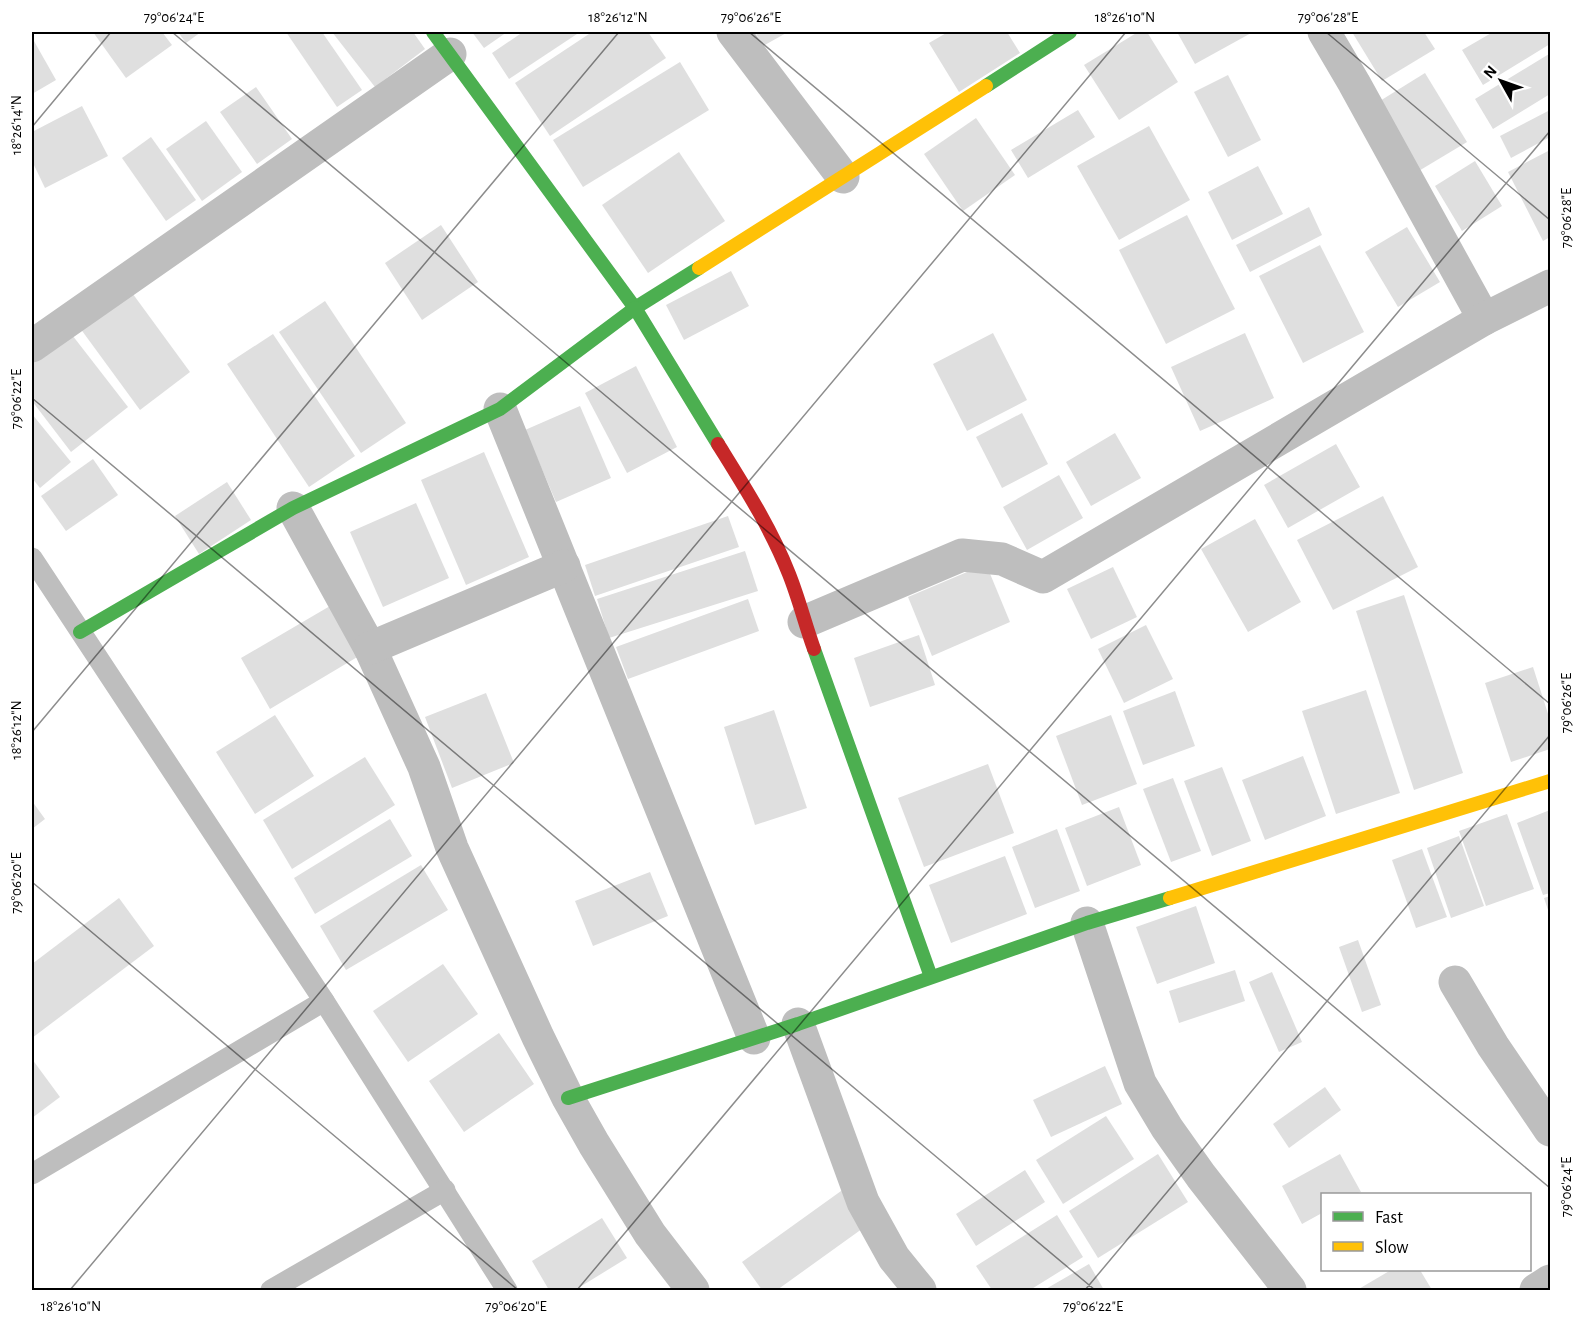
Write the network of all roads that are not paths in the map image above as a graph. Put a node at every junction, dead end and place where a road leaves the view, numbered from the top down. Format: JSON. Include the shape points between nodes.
{"nodes":[{"id":1,"x":733,"y":32,"type":"edge"},
{"id":2,"x":1070,"y":32,"type":"edge"},
{"id":3,"x":1324,"y":32,"type":"edge"},
{"id":4,"x":442,"y":43,"type":"edge"},
{"id":5,"x":843,"y":177,"type":"junction"},
{"id":6,"x":1551,"y":286,"type":"edge"},
{"id":7,"x":635,"y":308,"type":"junction"},
{"id":8,"x":1484,"y":319,"type":"junction"},
{"id":9,"x":32,"y":346,"type":"edge"},
{"id":10,"x":500,"y":409,"type":"junction"},
{"id":11,"x":293,"y":508,"type":"junction"},
{"id":12,"x":32,"y":558,"type":"edge"},
{"id":13,"x":564,"y":566,"type":"junction"},
{"id":14,"x":804,"y":622,"type":"junction"},
{"id":15,"x":80,"y":632,"type":"junction"},
{"id":16,"x":370,"y":648,"type":"junction"},
{"id":17,"x":1551,"y":781,"type":"edge"},
{"id":18,"x":1087,"y":923,"type":"junction"},
{"id":19,"x":931,"y":977,"type":"junction"},
{"id":20,"x":1455,"y":982,"type":"dead end"},
{"id":21,"x":324,"y":1001,"type":"junction"},
{"id":22,"x":798,"y":1024,"type":"junction"},
{"id":23,"x":754,"y":1038,"type":"junction"},
{"id":24,"x":568,"y":1098,"type":"junction"},
{"id":25,"x":1551,"y":1130,"type":"edge"},
{"id":26,"x":32,"y":1174,"type":"edge"},
{"id":27,"x":445,"y":1190,"type":"junction"},
{"id":28,"x":1551,"y":1281,"type":"edge"},
{"id":29,"x":271,"y":1290,"type":"edge"},
{"id":30,"x":507,"y":1290,"type":"edge"},
{"id":31,"x":693,"y":1290,"type":"edge"},
{"id":32,"x":920,"y":1290,"type":"edge"},
{"id":33,"x":1290,"y":1290,"type":"edge"},
{"id":34,"x":1536,"y":1290,"type":"edge"}],
"edges":[{"from":1,"to":5,"type":"street"},
{"from":2,"to":5,"type":"street"},
{"from":3,"to":8,"type":"street"},
{"from":4,"to":7,"type":"street"},
{"from":4,"to":9,"type":"street"},
{"from":5,"to":7,"type":"street"},
{"from":6,"to":8,"type":"street"},
{"from":7,"to":10,"type":"street"},
{"from":7,"to":14,"type":"street","via":[[752,498],[780,552],[799,598]]},
{"from":8,"to":14,"type":"street","via":[[1043,577],[1002,559],[962,555]]},
{"from":10,"to":11,"type":"street"},
{"from":10,"to":13,"type":"street"},
{"from":11,"to":15,"type":"street"},
{"from":11,"to":16,"type":"street"},
{"from":12,"to":15,"type":"lane"},
{"from":13,"to":16,"type":"street"},
{"from":13,"to":23,"type":"street"},
{"from":14,"to":19,"type":"street"},
{"from":15,"to":21,"type":"lane"},
{"from":16,"to":24,"type":"street","via":[[424,767],[452,848]]},
{"from":17,"to":18,"type":"street"},
{"from":18,"to":19,"type":"street"},
{"from":18,"to":33,"type":"street","via":[[1140,1083],[1201,1176]]},
{"from":19,"to":22,"type":"street"},
{"from":20,"to":25,"type":"street"},
{"from":21,"to":26,"type":"lane"},
{"from":21,"to":27,"type":"lane"},
{"from":22,"to":23,"type":"street"},
{"from":22,"to":32,"type":"street","via":[[863,1202],[894,1258]]},
{"from":23,"to":24,"type":"street"},
{"from":24,"to":31,"type":"street","via":[[650,1234]]},
{"from":27,"to":29,"type":"lane"},
{"from":27,"to":30,"type":"lane"},
{"from":28,"to":34,"type":"street"}]}
